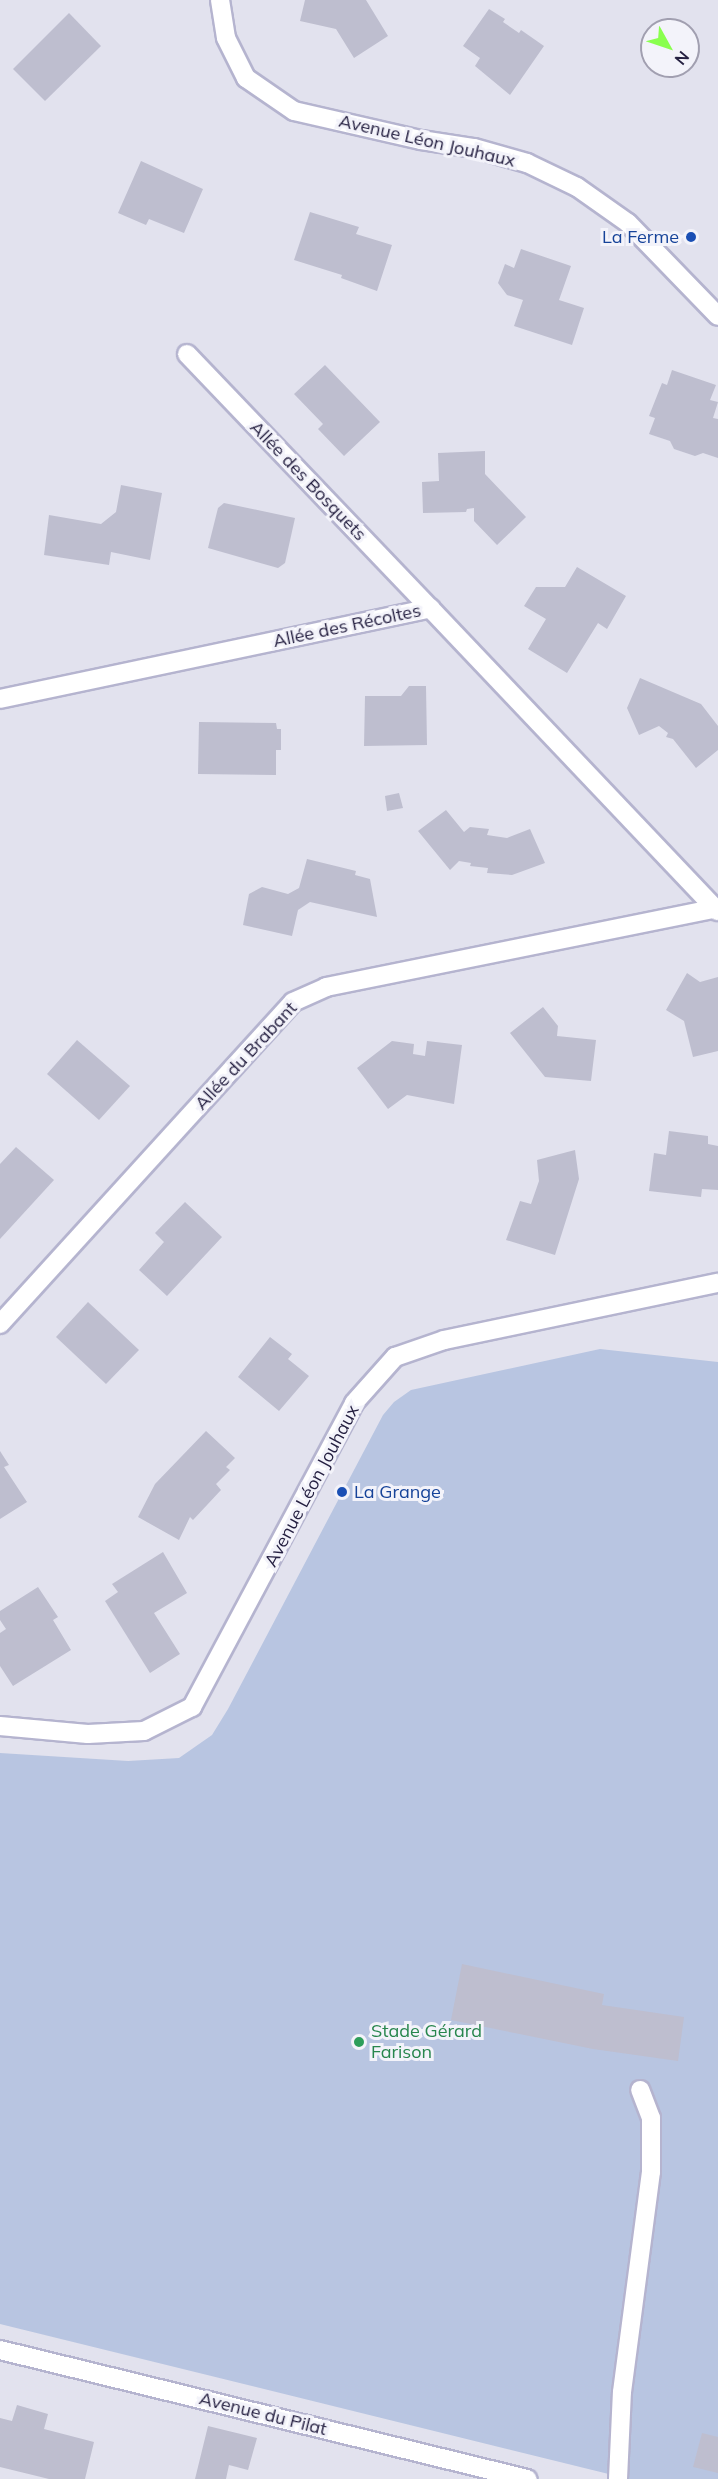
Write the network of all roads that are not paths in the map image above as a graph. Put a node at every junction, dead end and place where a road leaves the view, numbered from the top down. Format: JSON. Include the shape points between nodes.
{"nodes":[{"id":1,"x":220,"y":0,"type":"edge"},
{"id":2,"x":718,"y":316,"type":"edge"},
{"id":3,"x":187,"y":354,"type":"dead end"},
{"id":4,"x":430,"y":609,"type":"junction"},
{"id":5,"x":0,"y":699,"type":"edge"},
{"id":6,"x":717,"y":909,"type":"edge"},
{"id":7,"x":718,"y":1283,"type":"edge"},
{"id":8,"x":0,"y":1324,"type":"edge"},
{"id":9,"x":0,"y":1726,"type":"edge"},
{"id":10,"x":640,"y":2090,"type":"dead end"},
{"id":11,"x":0,"y":2350,"type":"edge"},
{"id":12,"x":527,"y":2479,"type":"edge"},
{"id":13,"x":618,"y":2479,"type":"edge"}],
"edges":[{"from":1,"to":2,"type":"street","name":"Avenue Léon Jouhaux","via":[[226,38],[246,78],[294,111],[474,148],[527,164],[577,187],[628,223]]},
{"from":3,"to":4,"type":"street","name":"Allée des Bosquets"},
{"from":4,"to":5,"type":"street","name":"Allée des Récoltes"},
{"from":4,"to":6,"type":"street","name":"Allée des Récoltes"},
{"from":6,"to":8,"type":"street","name":"Allée du Brabant","via":[[326,987],[293,1002]]},
{"from":7,"to":9,"type":"street","name":"Avenue Léon Jouhaux","via":[[444,1340],[395,1357],[354,1402],[192,1707],[144,1731],[88,1734]]},
{"from":10,"to":13,"type":"street","via":[[651,2118],[651,2172],[622,2392]]},
{"from":11,"to":12,"type":"street","name":"Avenue du Pilat"}]}
